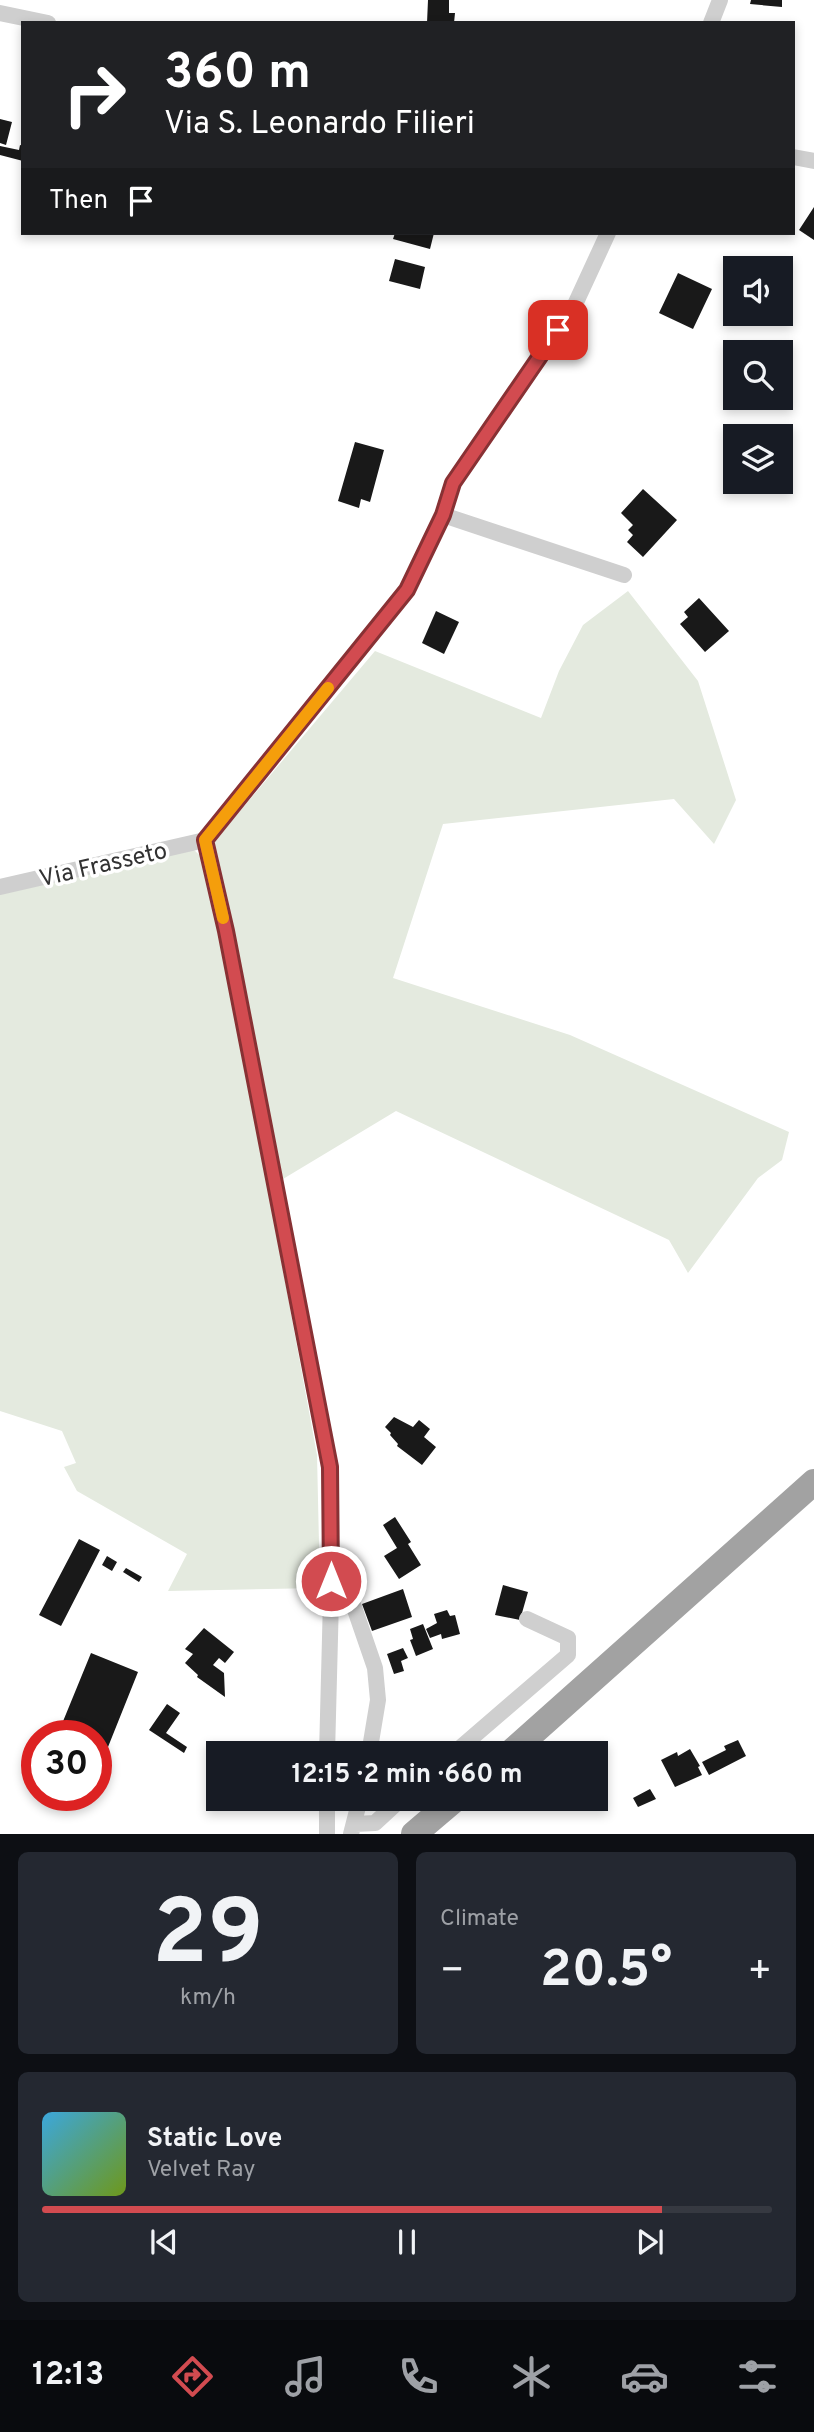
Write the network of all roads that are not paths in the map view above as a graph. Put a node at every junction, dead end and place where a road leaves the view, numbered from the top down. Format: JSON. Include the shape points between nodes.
{"nodes":[{"id":1,"x":720,"y":0,"type":"edge"},
{"id":2,"x":0,"y":13,"type":"edge"},
{"id":3,"x":38,"y":21,"type":"edge"},
{"id":4,"x":712,"y":21,"type":"edge"},
{"id":5,"x":795,"y":158,"type":"edge"},
{"id":6,"x":814,"y":161,"type":"edge"},
{"id":7,"x":607,"y":235,"type":"edge"},
{"id":8,"x":443,"y":515,"type":"junction"},
{"id":9,"x":624,"y":575,"type":"dead end"},
{"id":10,"x":205,"y":840,"type":"junction"},
{"id":11,"x":0,"y":887,"type":"edge"},
{"id":12,"x":814,"y":1482,"type":"edge"},
{"id":13,"x":331,"y":1581,"type":"junction"},
{"id":14,"x":527,"y":1619,"type":"dead end"},
{"id":15,"x":327,"y":1741,"type":"edge"},
{"id":16,"x":371,"y":1741,"type":"edge"},
{"id":17,"x":468,"y":1741,"type":"edge"},
{"id":18,"x":524,"y":1741,"type":"edge"},
{"id":19,"x":327,"y":1811,"type":"edge"},
{"id":20,"x":357,"y":1811,"type":"edge"},
{"id":21,"x":388,"y":1811,"type":"edge"},
{"id":22,"x":441,"y":1811,"type":"edge"},
{"id":23,"x":353,"y":1829,"type":"edge"},
{"id":24,"x":327,"y":1833,"type":"edge"},
{"id":25,"x":414,"y":1833,"type":"edge"}],
"edges":[{"from":1,"to":4,"type":"street"},
{"from":2,"to":3,"type":"street"},
{"from":5,"to":6,"type":"street"},
{"from":7,"to":8,"type":"street","via":[[572,311],[453,483]]},
{"from":8,"to":9,"type":"street"},
{"from":8,"to":10,"type":"street","via":[[407,590]]},
{"from":10,"to":11,"type":"street","name":"Via Frasseto"},
{"from":10,"to":13,"type":"street","via":[[330,1467]]},
{"from":12,"to":18,"type":"highway"},
{"from":13,"to":15,"type":"street"},
{"from":13,"to":16,"type":"street","via":[[354,1607],[374,1668],[378,1700]]},
{"from":14,"to":17,"type":"street","via":[[568,1638],[568,1655]]},
{"from":19,"to":24,"type":"street"},
{"from":20,"to":23,"type":"street"},
{"from":21,"to":23,"type":"street","via":[[375,1823]]},
{"from":22,"to":25,"type":"highway"}]}
